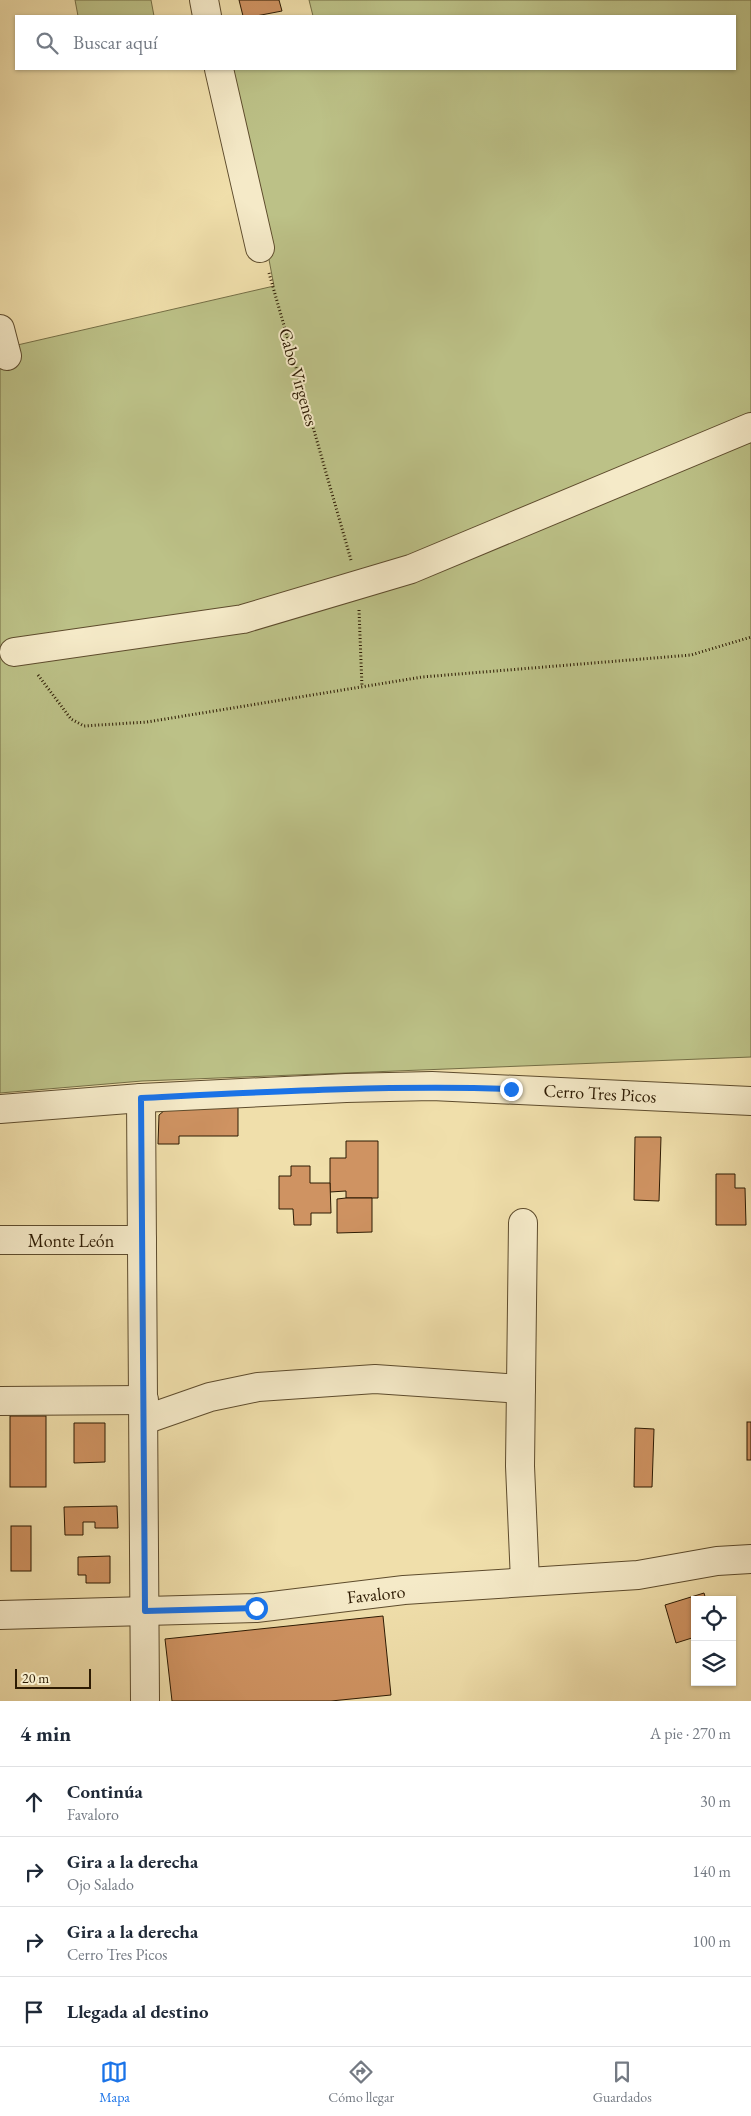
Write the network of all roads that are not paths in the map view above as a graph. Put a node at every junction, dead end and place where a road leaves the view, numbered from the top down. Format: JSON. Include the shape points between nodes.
{"nodes":[{"id":1,"x":204,"y":0,"type":"edge"},
{"id":2,"x":207,"y":15,"type":"edge"},
{"id":3,"x":219,"y":70,"type":"edge"},
{"id":4,"x":260,"y":248,"type":"road end"},
{"id":5,"x":0,"y":329,"type":"edge"},
{"id":6,"x":7,"y":356,"type":"dead end"},
{"id":7,"x":751,"y":427,"type":"edge"},
{"id":8,"x":14,"y":652,"type":"road end"},
{"id":9,"x":141,"y":1098,"type":"junction"},
{"id":10,"x":751,"y":1101,"type":"edge"},
{"id":11,"x":0,"y":1109,"type":"edge"},
{"id":12,"x":523,"y":1223,"type":"dead end"},
{"id":13,"x":0,"y":1240,"type":"edge"},
{"id":14,"x":142,"y":1240,"type":"junction"},
{"id":15,"x":521,"y":1389,"type":"junction"},
{"id":16,"x":0,"y":1401,"type":"edge"},
{"id":17,"x":144,"y":1410,"type":"junction"},
{"id":18,"x":751,"y":1559,"type":"edge"},
{"id":19,"x":525,"y":1581,"type":"junction"},
{"id":20,"x":145,"y":1611,"type":"junction"},
{"id":21,"x":0,"y":1615,"type":"edge"},
{"id":22,"x":146,"y":1701,"type":"edge"}],
"edges":[{"from":1,"to":2,"type":"street"},
{"from":3,"to":4,"type":"street"},
{"from":5,"to":6,"type":"street"},
{"from":7,"to":8,"type":"street","via":[[411,570],[243,619]]},
{"from":9,"to":10,"type":"street","name":"Cerro Tres Picos","via":[[432,1086]]},
{"from":9,"to":11,"type":"street","name":"Cerro Tres Picos"},
{"from":9,"to":14,"type":"street"},
{"from":12,"to":15,"type":"street"},
{"from":13,"to":14,"type":"street","name":"Monte León"},
{"from":14,"to":17,"type":"street"},
{"from":15,"to":17,"type":"street","via":[[375,1378],[258,1386]]},
{"from":15,"to":19,"type":"street","via":[[520,1466]]},
{"from":16,"to":17,"type":"street"},
{"from":17,"to":20,"type":"street"},
{"from":18,"to":19,"type":"street","name":"Favaloro","via":[[717,1561],[638,1575]]},
{"from":19,"to":20,"type":"street","name":"Favaloro","via":[[404,1590],[256,1608]]},
{"from":20,"to":21,"type":"street","name":"Favaloro"},
{"from":20,"to":22,"type":"street"}]}
